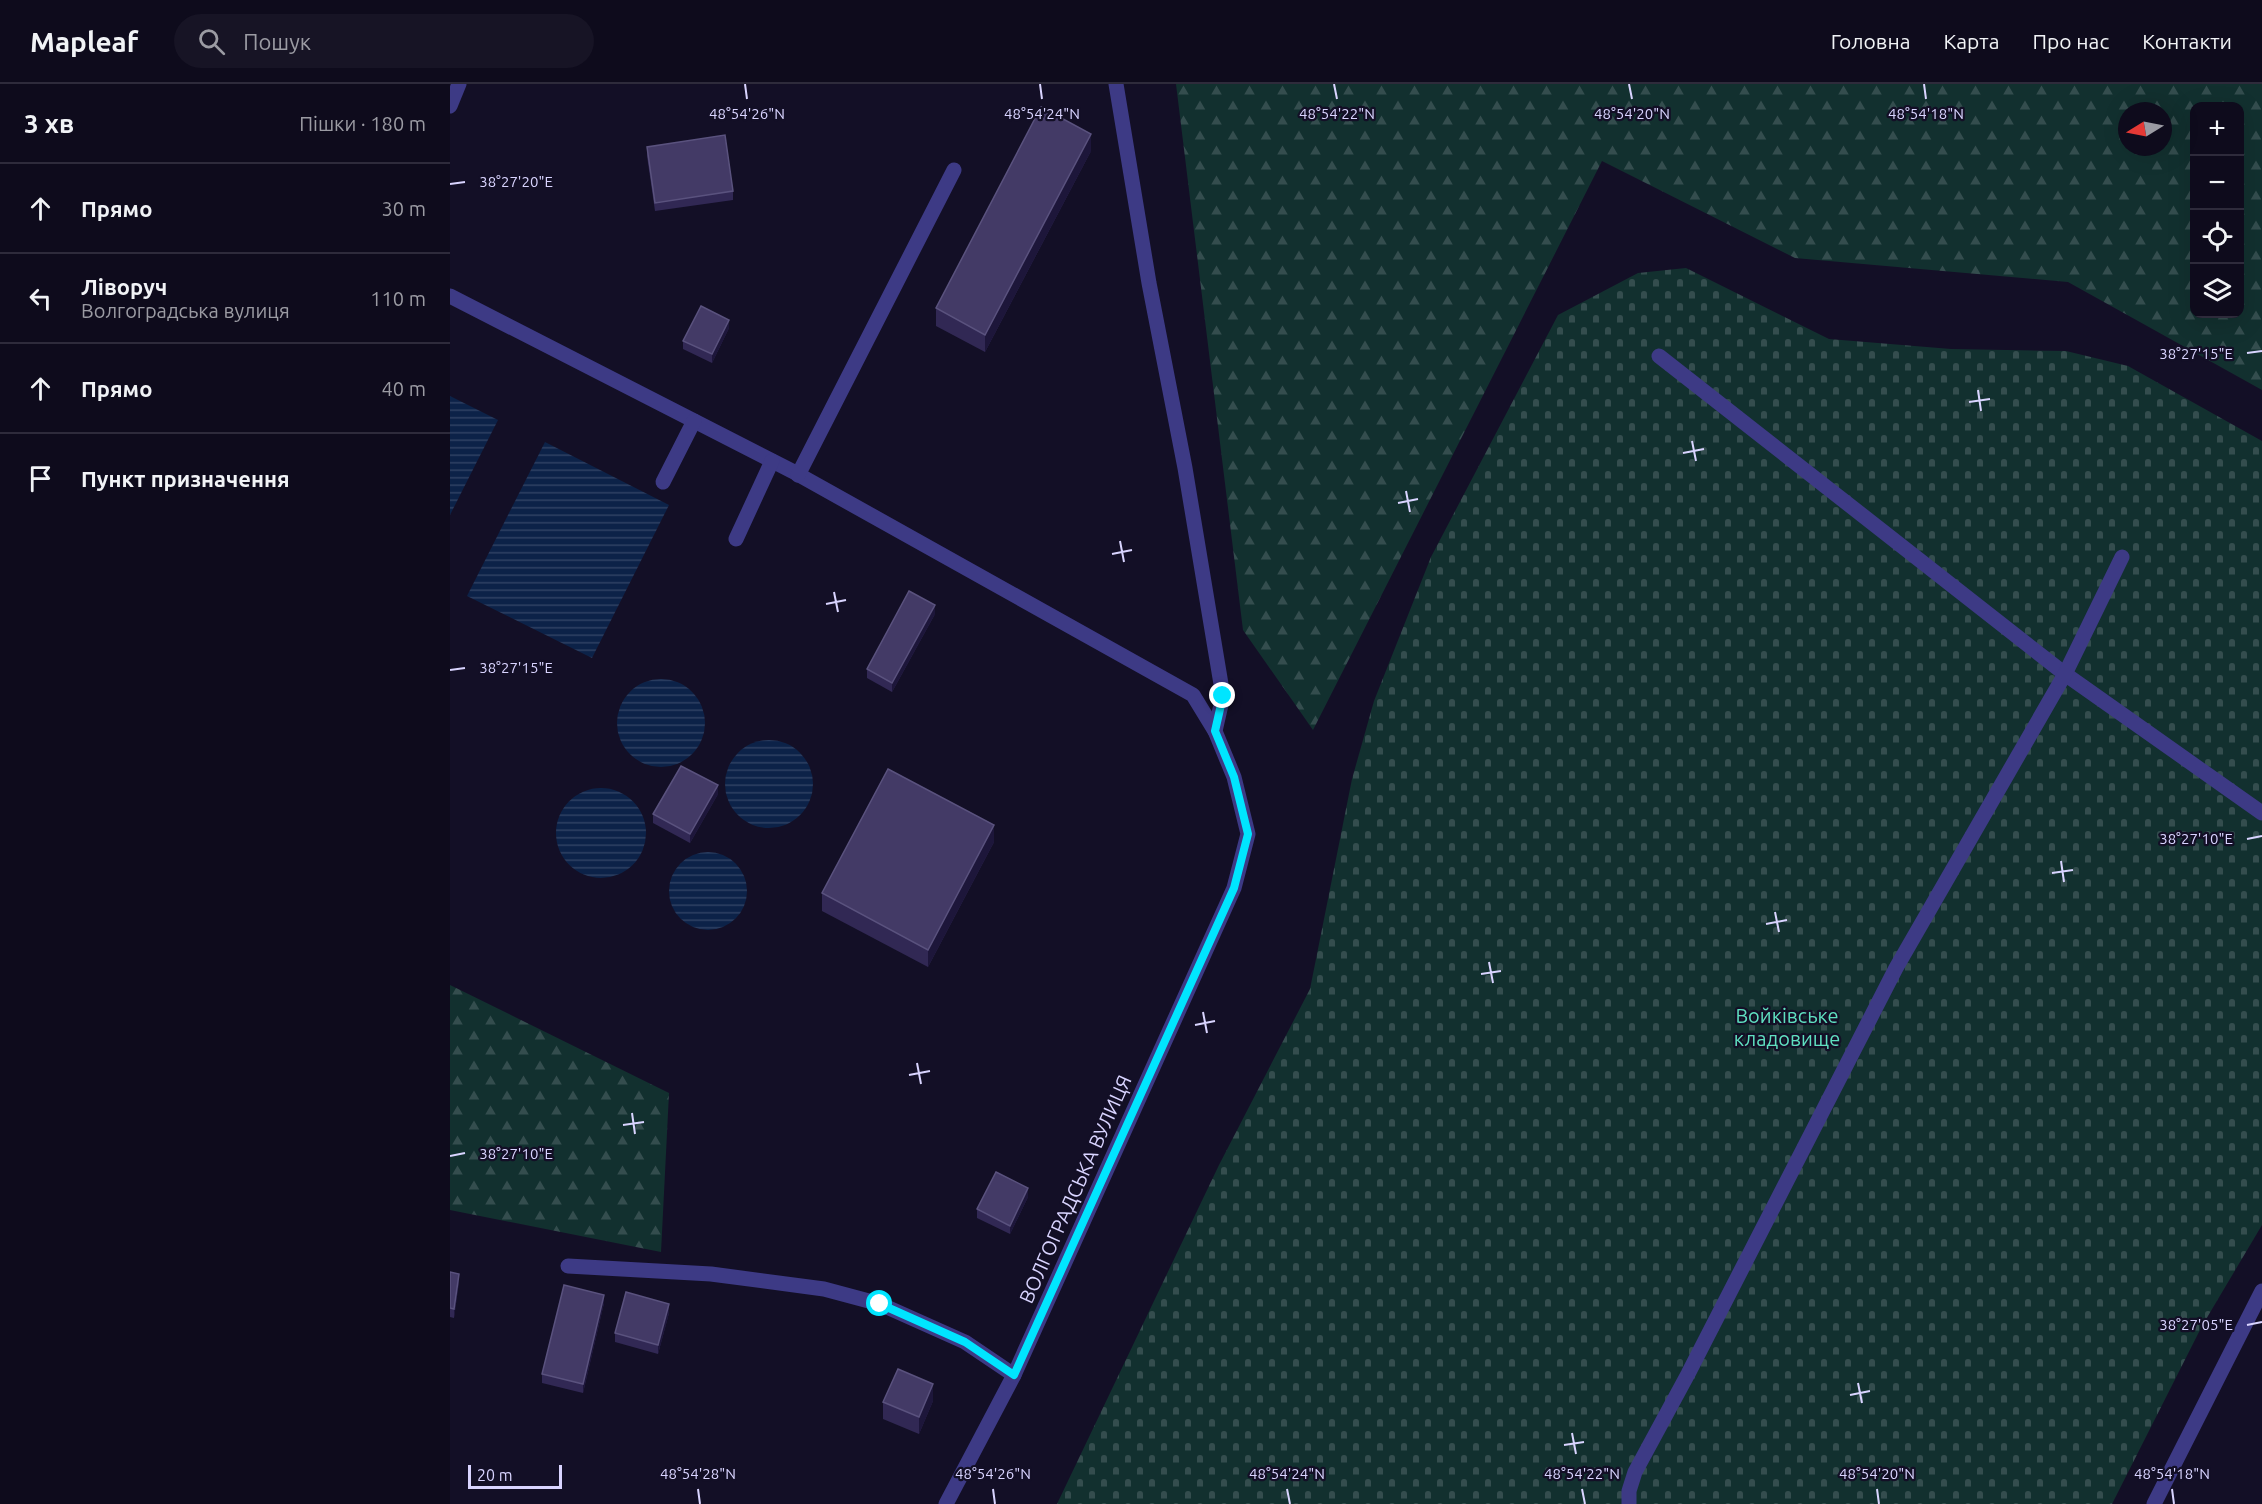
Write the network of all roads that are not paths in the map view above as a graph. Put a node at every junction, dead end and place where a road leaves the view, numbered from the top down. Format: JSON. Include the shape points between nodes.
{"nodes":[{"id":1,"x":459,"y":84,"type":"edge"},
{"id":2,"x":1116,"y":84,"type":"edge"},
{"id":3,"x":450,"y":106,"type":"edge"},
{"id":4,"x":954,"y":170,"type":"dead end"},
{"id":5,"x":450,"y":296,"type":"edge"},
{"id":6,"x":1659,"y":356,"type":"dead end"},
{"id":7,"x":694,"y":421,"type":"junction"},
{"id":8,"x":771,"y":460,"type":"junction"},
{"id":9,"x":798,"y":475,"type":"junction"},
{"id":10,"x":663,"y":482,"type":"dead end"},
{"id":11,"x":736,"y":538,"type":"dead end"},
{"id":12,"x":2122,"y":558,"type":"dead end"},
{"id":13,"x":2066,"y":674,"type":"junction"},
{"id":14,"x":1215,"y":731,"type":"junction"},
{"id":15,"x":2262,"y":813,"type":"edge"},
{"id":16,"x":568,"y":1266,"type":"dead end"},
{"id":17,"x":2262,"y":1291,"type":"edge"},
{"id":18,"x":1014,"y":1375,"type":"junction"},
{"id":19,"x":946,"y":1504,"type":"edge"},
{"id":20,"x":1629,"y":1504,"type":"edge"},
{"id":21,"x":2154,"y":1504,"type":"edge"}],
"edges":[{"from":1,"to":3,"type":"street"},
{"from":2,"to":14,"type":"street","via":[[1223,696]]},
{"from":4,"to":9,"type":"street"},
{"from":5,"to":7,"type":"street","name":"ВОЛГОГРАДСЬКА ВУЛИЦЯ"},
{"from":6,"to":13,"type":"street"},
{"from":7,"to":8,"type":"street","name":"ВОЛГОГРАДСЬКА ВУЛИЦЯ"},
{"from":7,"to":10,"type":"street"},
{"from":8,"to":9,"type":"street","name":"ВОЛГОГРАДСЬКА ВУЛИЦЯ"},
{"from":8,"to":11,"type":"street"},
{"from":9,"to":14,"type":"street","name":"ВОЛГОГРАДСЬКА ВУЛИЦЯ","via":[[1193,695]]},
{"from":12,"to":13,"type":"street"},
{"from":13,"to":15,"type":"street"},
{"from":13,"to":20,"type":"street","via":[[1896,968],[1635,1472]]},
{"from":14,"to":18,"type":"street","name":"ВОЛГОГРАДСЬКА ВУЛИЦЯ","via":[[1234,777],[1248,834],[1234,888]]},
{"from":16,"to":18,"type":"street","via":[[711,1274],[824,1289],[880,1304],[965,1342]]},
{"from":17,"to":21,"type":"street"},
{"from":18,"to":19,"type":"street","name":"ВОЛГОГРАДСЬКА ВУЛИЦЯ"}]}
